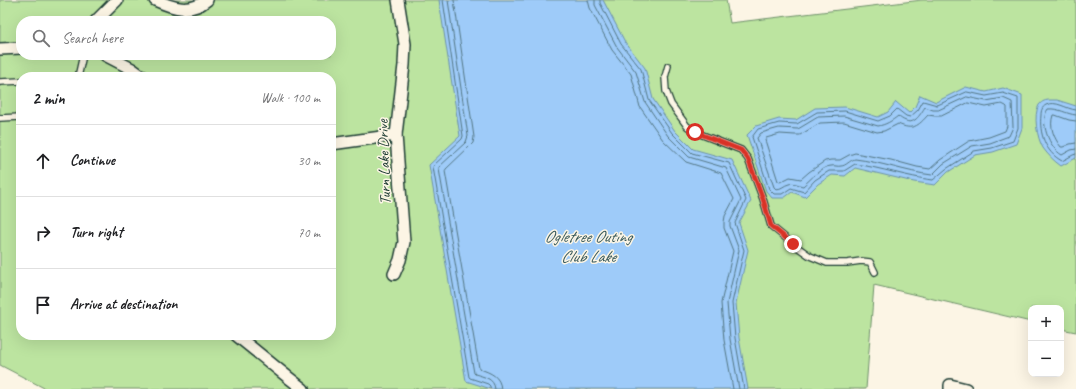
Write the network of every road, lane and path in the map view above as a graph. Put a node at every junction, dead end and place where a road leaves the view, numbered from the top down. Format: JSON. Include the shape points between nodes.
{"nodes":[{"id":1,"x":117,"y":0,"type":"edge"},
{"id":2,"x":156,"y":0,"type":"edge"},
{"id":3,"x":207,"y":0,"type":"edge"},
{"id":4,"x":398,"y":0,"type":"edge"},
{"id":5,"x":167,"y":3,"type":"edge"},
{"id":6,"x":101,"y":16,"type":"edge"},
{"id":7,"x":16,"y":48,"type":"edge"},
{"id":8,"x":0,"y":49,"type":"edge"},
{"id":9,"x":82,"y":60,"type":"edge"},
{"id":10,"x":115,"y":60,"type":"edge"},
{"id":11,"x":668,"y":66,"type":"dead end"},
{"id":12,"x":79,"y":72,"type":"edge"},
{"id":13,"x":136,"y":72,"type":"edge"},
{"id":14,"x":16,"y":81,"type":"edge"},
{"id":15,"x":0,"y":82,"type":"edge"},
{"id":16,"x":16,"y":117,"type":"edge"},
{"id":17,"x":0,"y":118,"type":"edge"},
{"id":18,"x":396,"y":135,"type":"junction"},
{"id":19,"x":336,"y":143,"type":"edge"},
{"id":20,"x":874,"y":272,"type":"dead end"},
{"id":21,"x":394,"y":274,"type":"dead end"},
{"id":22,"x":242,"y":340,"type":"edge"},
{"id":23,"x":303,"y":389,"type":"edge"},
{"id":24,"x":950,"y":389,"type":"edge"},
{"id":25,"x":966,"y":389,"type":"edge"}],
"edges":[{"from":1,"to":6,"type":"street"},
{"from":2,"to":5,"type":"street"},
{"from":3,"to":5,"type":"street","via":[[192,8],[180,9]]},
{"from":4,"to":18,"type":"street","name":"Turn Lake Drive","via":[[405,44]]},
{"from":7,"to":8,"type":"street"},
{"from":9,"to":12,"type":"lane"},
{"from":10,"to":13,"type":"street"},
{"from":11,"to":20,"type":"lane","via":[[665,77],[666,91],[671,104],[687,126],[695,132],[741,150],[748,159],[771,226],[810,256],[827,263],[870,262]]},
{"from":14,"to":15,"type":"lane"},
{"from":16,"to":17,"type":"lane"},
{"from":18,"to":19,"type":"street"},
{"from":18,"to":21,"type":"street","name":"Turn Lake Drive","via":[[404,242]]},
{"from":22,"to":23,"type":"street"},
{"from":24,"to":25,"type":"street","via":[[950,385]]}]}
